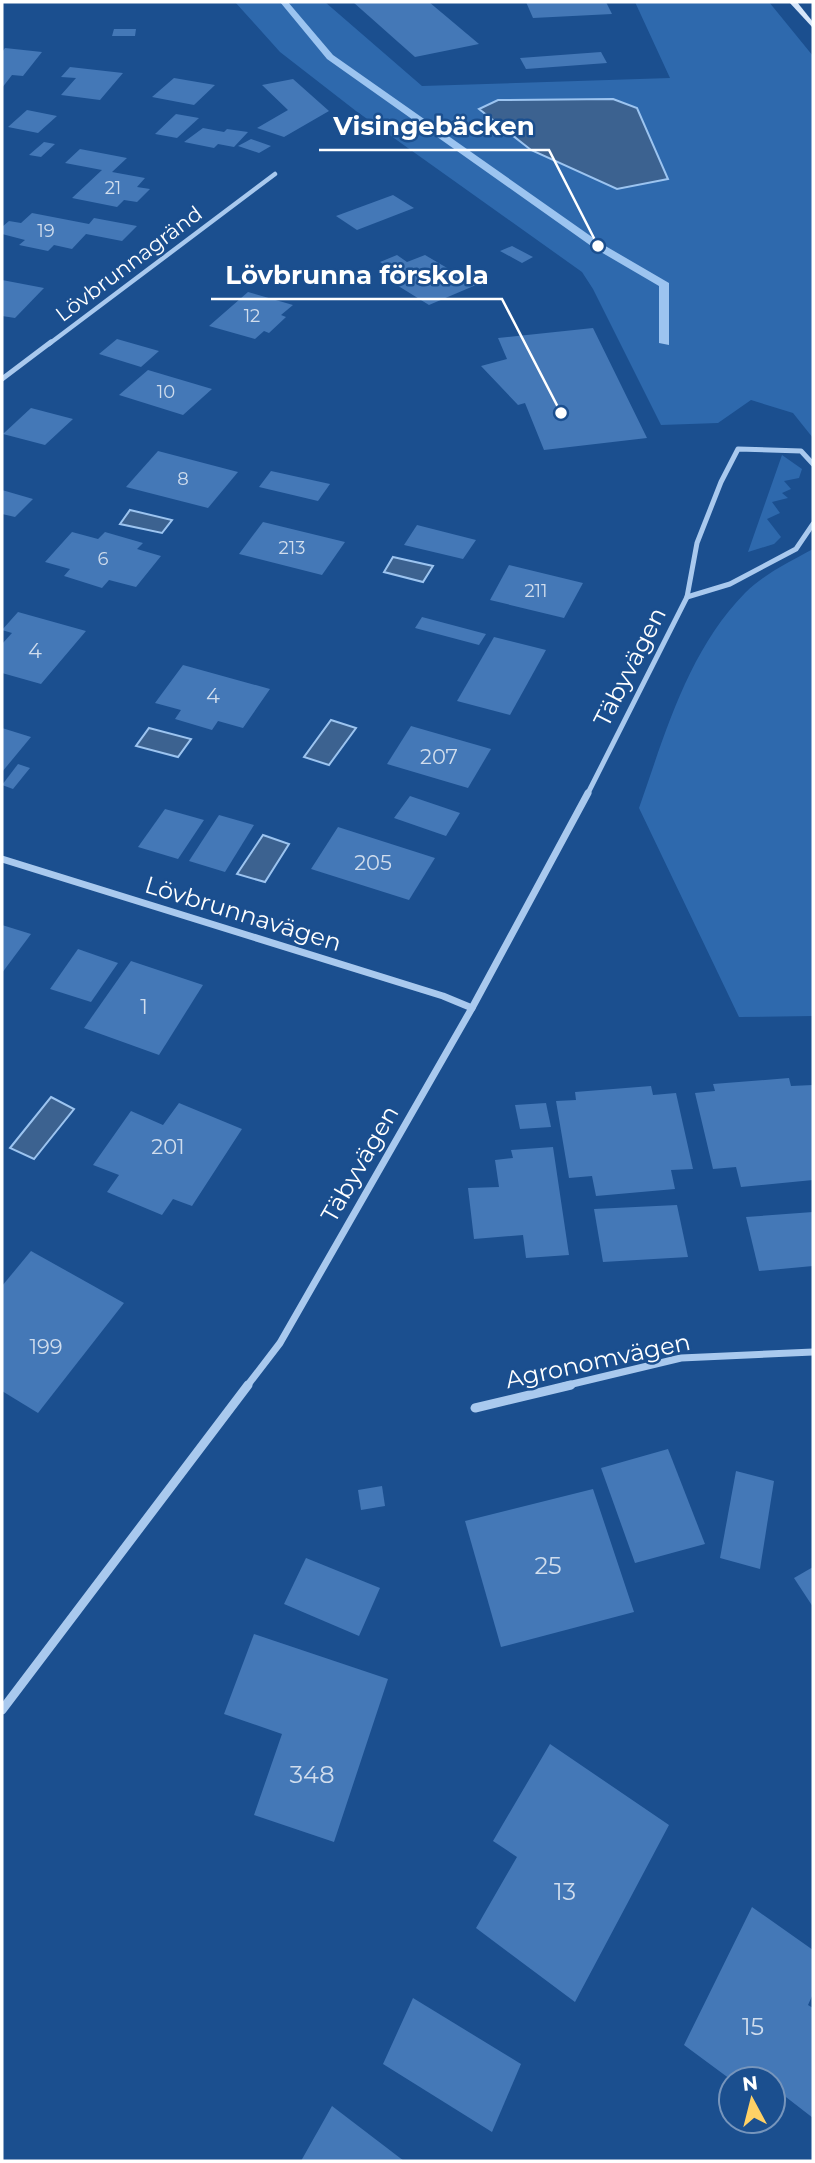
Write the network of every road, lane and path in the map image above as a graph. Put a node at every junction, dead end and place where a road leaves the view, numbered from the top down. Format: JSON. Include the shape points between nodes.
{"nodes":[{"id":1,"x":795,"y":3,"type":"edge"},
{"id":2,"x":813,"y":26,"type":"edge"},
{"id":3,"x":275,"y":174,"type":"dead end"},
{"id":4,"x":2,"y":379,"type":"edge"},
{"id":5,"x":813,"y":464,"type":"edge"},
{"id":6,"x":813,"y":524,"type":"edge"},
{"id":7,"x":687,"y":597,"type":"junction"},
{"id":8,"x":2,"y":859,"type":"edge"},
{"id":9,"x":472,"y":1008,"type":"junction"},
{"id":10,"x":813,"y":1352,"type":"edge"},
{"id":11,"x":475,"y":1408,"type":"dead end"},
{"id":12,"x":2,"y":1710,"type":"edge"}],
"edges":[{"from":1,"to":2,"type":"main road"},
{"from":3,"to":4,"type":"street","name":"Lövbrunnagränd"},
{"from":5,"to":7,"type":"street","name":"Täbyvägen","via":[[801,451],[738,449],[697,544]]},
{"from":6,"to":7,"type":"street","name":"Täbyvägen","via":[[796,549],[730,584]]},
{"from":7,"to":9,"type":"street","name":"Täbyvägen","via":[[597,777]]},
{"from":8,"to":9,"type":"street","name":"Lövbrunnavägen"},
{"from":9,"to":12,"type":"street","name":"Täbyvägen","via":[[280,1343]]},
{"from":10,"to":11,"type":"street","name":"Agronomvägen","via":[[681,1358]]}]}
